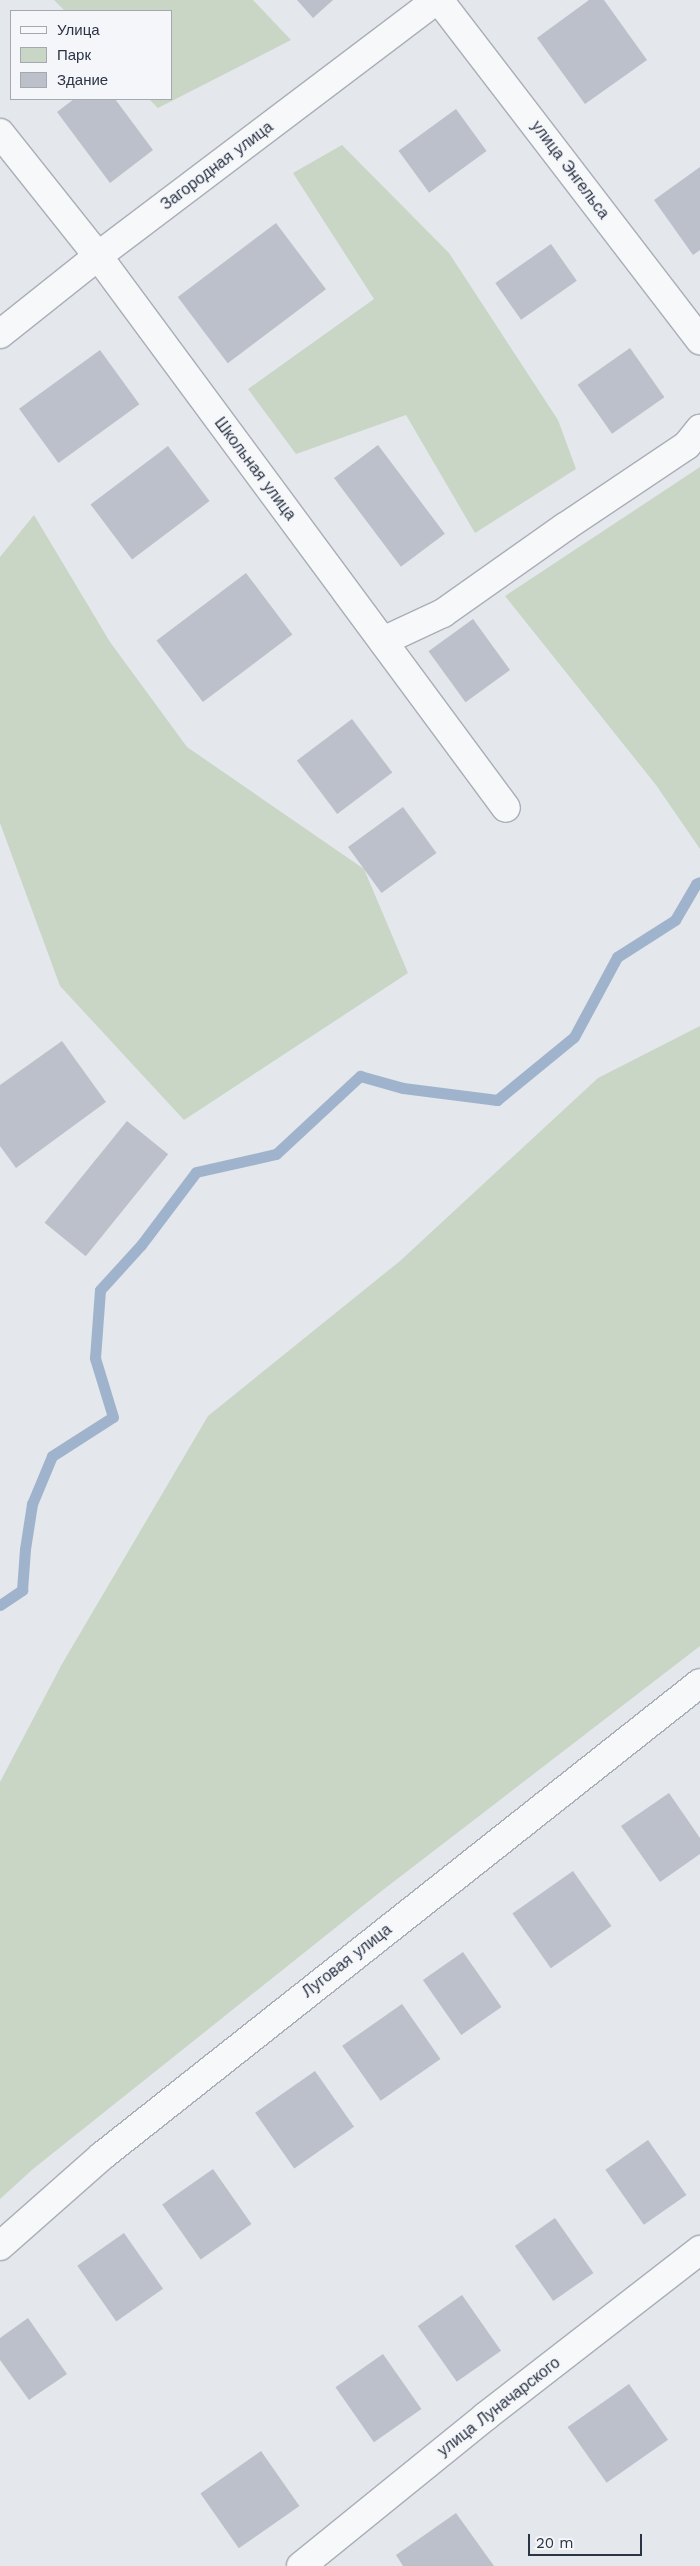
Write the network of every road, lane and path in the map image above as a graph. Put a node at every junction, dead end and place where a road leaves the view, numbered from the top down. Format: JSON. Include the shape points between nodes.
{"nodes":[{"id":1,"x":438,"y":0,"type":"edge"},
{"id":2,"x":0,"y":133,"type":"edge"},
{"id":3,"x":98,"y":256,"type":"junction"},
{"id":4,"x":0,"y":334,"type":"edge"},
{"id":5,"x":700,"y":340,"type":"edge"},
{"id":6,"x":700,"y":429,"type":"edge"},
{"id":7,"x":383,"y":641,"type":"junction"},
{"id":8,"x":506,"y":808,"type":"dead end"},
{"id":9,"x":700,"y":1683,"type":"edge"},
{"id":10,"x":0,"y":2246,"type":"edge"},
{"id":11,"x":700,"y":2250,"type":"edge"},
{"id":12,"x":301,"y":2566,"type":"edge"}],
"edges":[{"from":1,"to":3,"type":"street","name":"Загородная улица"},
{"from":1,"to":5,"type":"street","name":"улица Энгельса"},
{"from":2,"to":3,"type":"street","name":"Школьная улица"},
{"from":3,"to":4,"type":"street","name":"Загородная улица"},
{"from":3,"to":7,"type":"street","name":"Школьная улица"},
{"from":6,"to":7,"type":"street","via":[[687,445],[443,614]]},
{"from":7,"to":8,"type":"street","name":"Школьная улица"},
{"from":9,"to":10,"type":"street","name":"Луговая улица","via":[[102,2156]]},
{"from":11,"to":12,"type":"street","name":"улица Луначарского","via":[[486,2416]]}]}
